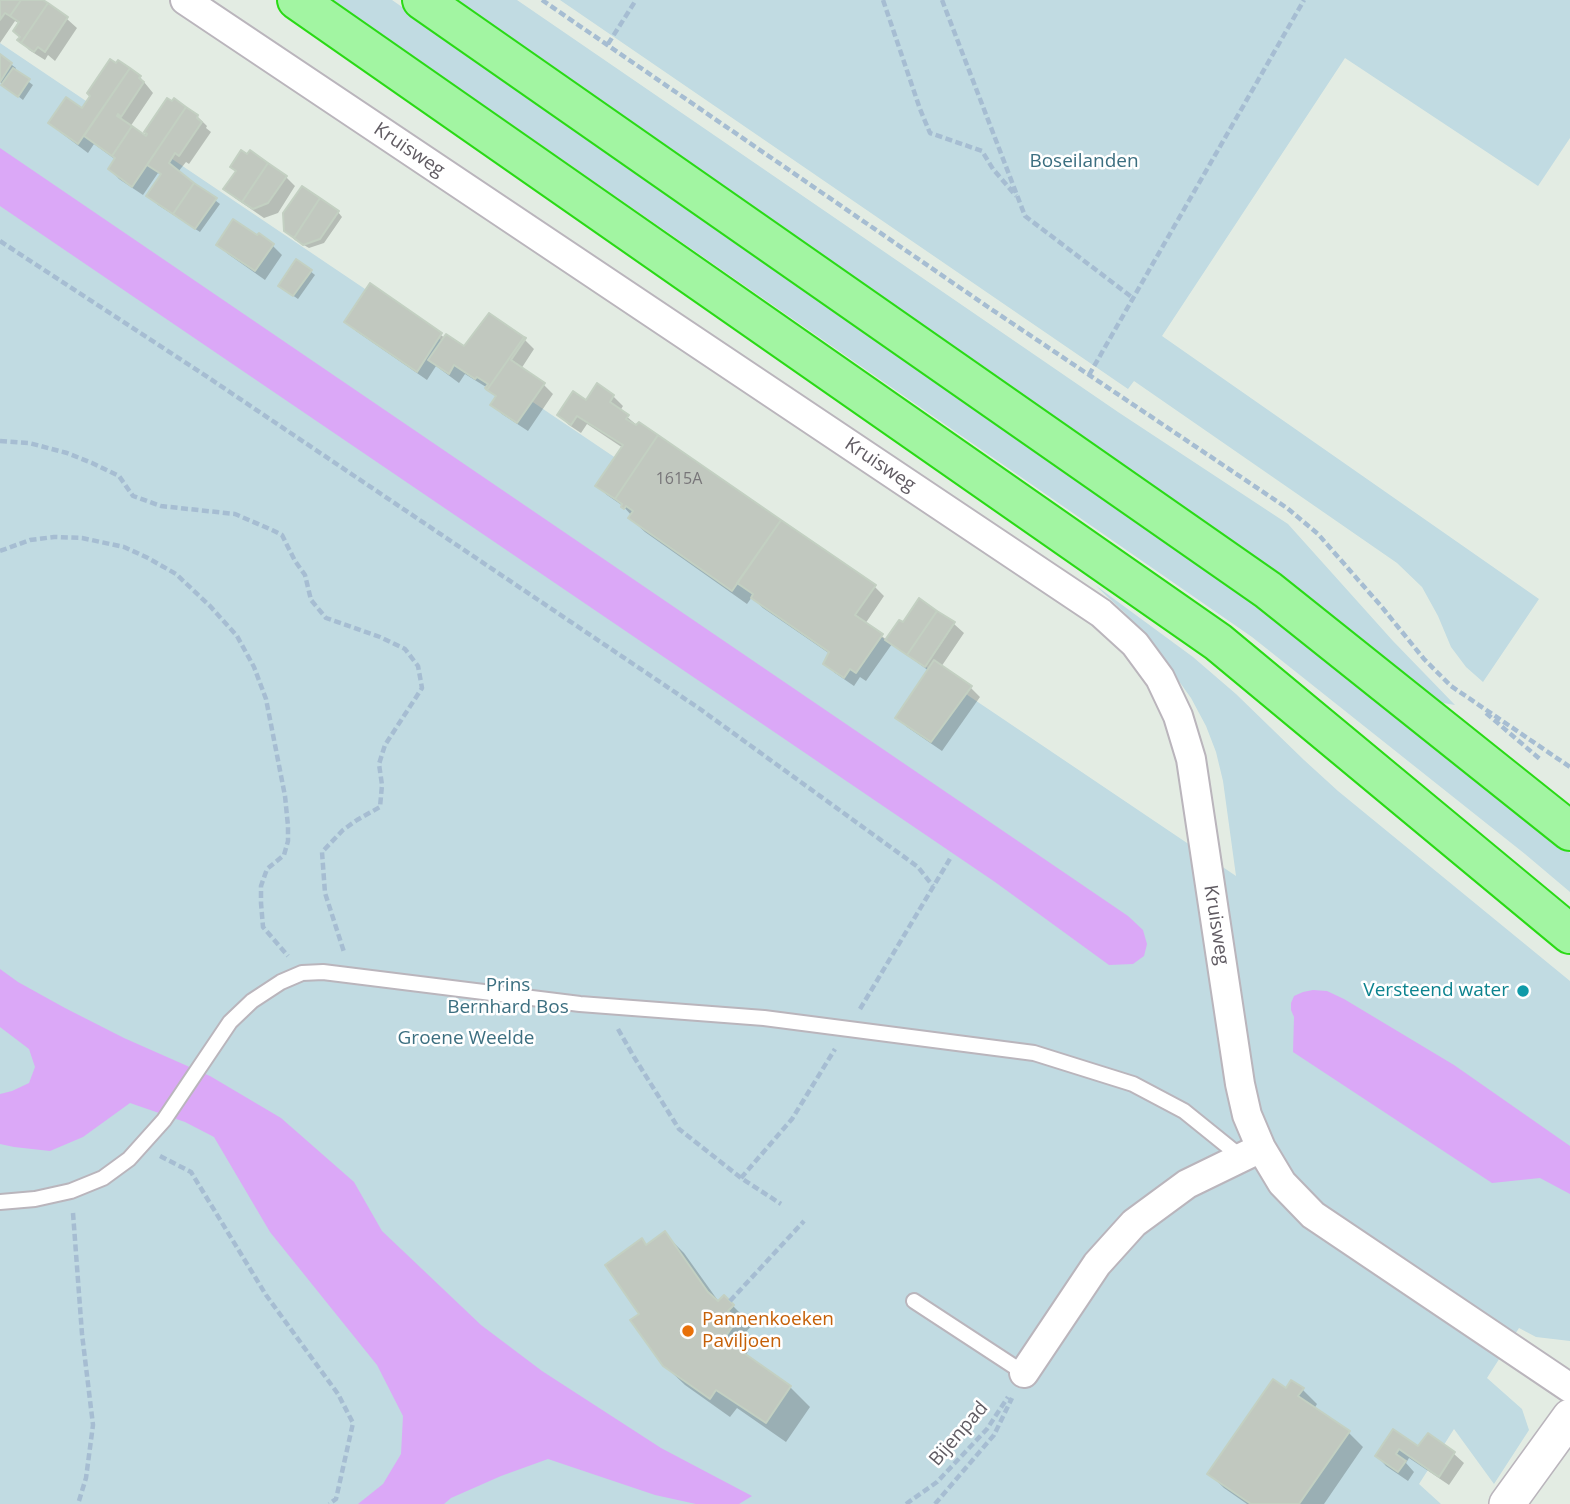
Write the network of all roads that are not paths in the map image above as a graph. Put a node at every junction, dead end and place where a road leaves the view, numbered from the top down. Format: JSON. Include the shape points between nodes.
{"nodes":[{"id":1,"x":185,"y":0,"type":"edge"},
{"id":2,"x":297,"y":0,"type":"edge"},
{"id":3,"x":422,"y":0,"type":"edge"},
{"id":4,"x":1556,"y":814,"type":"edge"},
{"id":5,"x":1570,"y":934,"type":"edge"},
{"id":6,"x":1251,"y":1152,"type":"junction"},
{"id":7,"x":0,"y":1202,"type":"edge"},
{"id":8,"x":914,"y":1301,"type":"dead end"},
{"id":9,"x":1024,"y":1373,"type":"joint"},
{"id":10,"x":1570,"y":1388,"type":"edge"},
{"id":11,"x":1570,"y":1417,"type":"edge"},
{"id":12,"x":1507,"y":1504,"type":"edge"}],
"edges":[{"from":1,"to":6,"type":"street","name":"Kruisweg","via":[[1101,613],[1136,644],[1160,678],[1191,758]]},
{"from":2,"to":5,"type":"highway","via":[[1218,642]]},
{"from":3,"to":4,"type":"highway","via":[[1268,590]]},
{"from":6,"to":7,"type":"lane","via":[[1133,1084],[1034,1053],[764,1018],[580,1004],[323,972],[302,973],[252,1000],[230,1022],[164,1120],[129,1159],[103,1178],[71,1191]]},
{"from":6,"to":9,"type":"street","via":[[1187,1184],[1134,1223],[1097,1264]]},
{"from":6,"to":10,"type":"street","name":"Kruisweg","via":[[1313,1215]]},
{"from":8,"to":9,"type":"lane"},
{"from":11,"to":12,"type":"street"}]}
